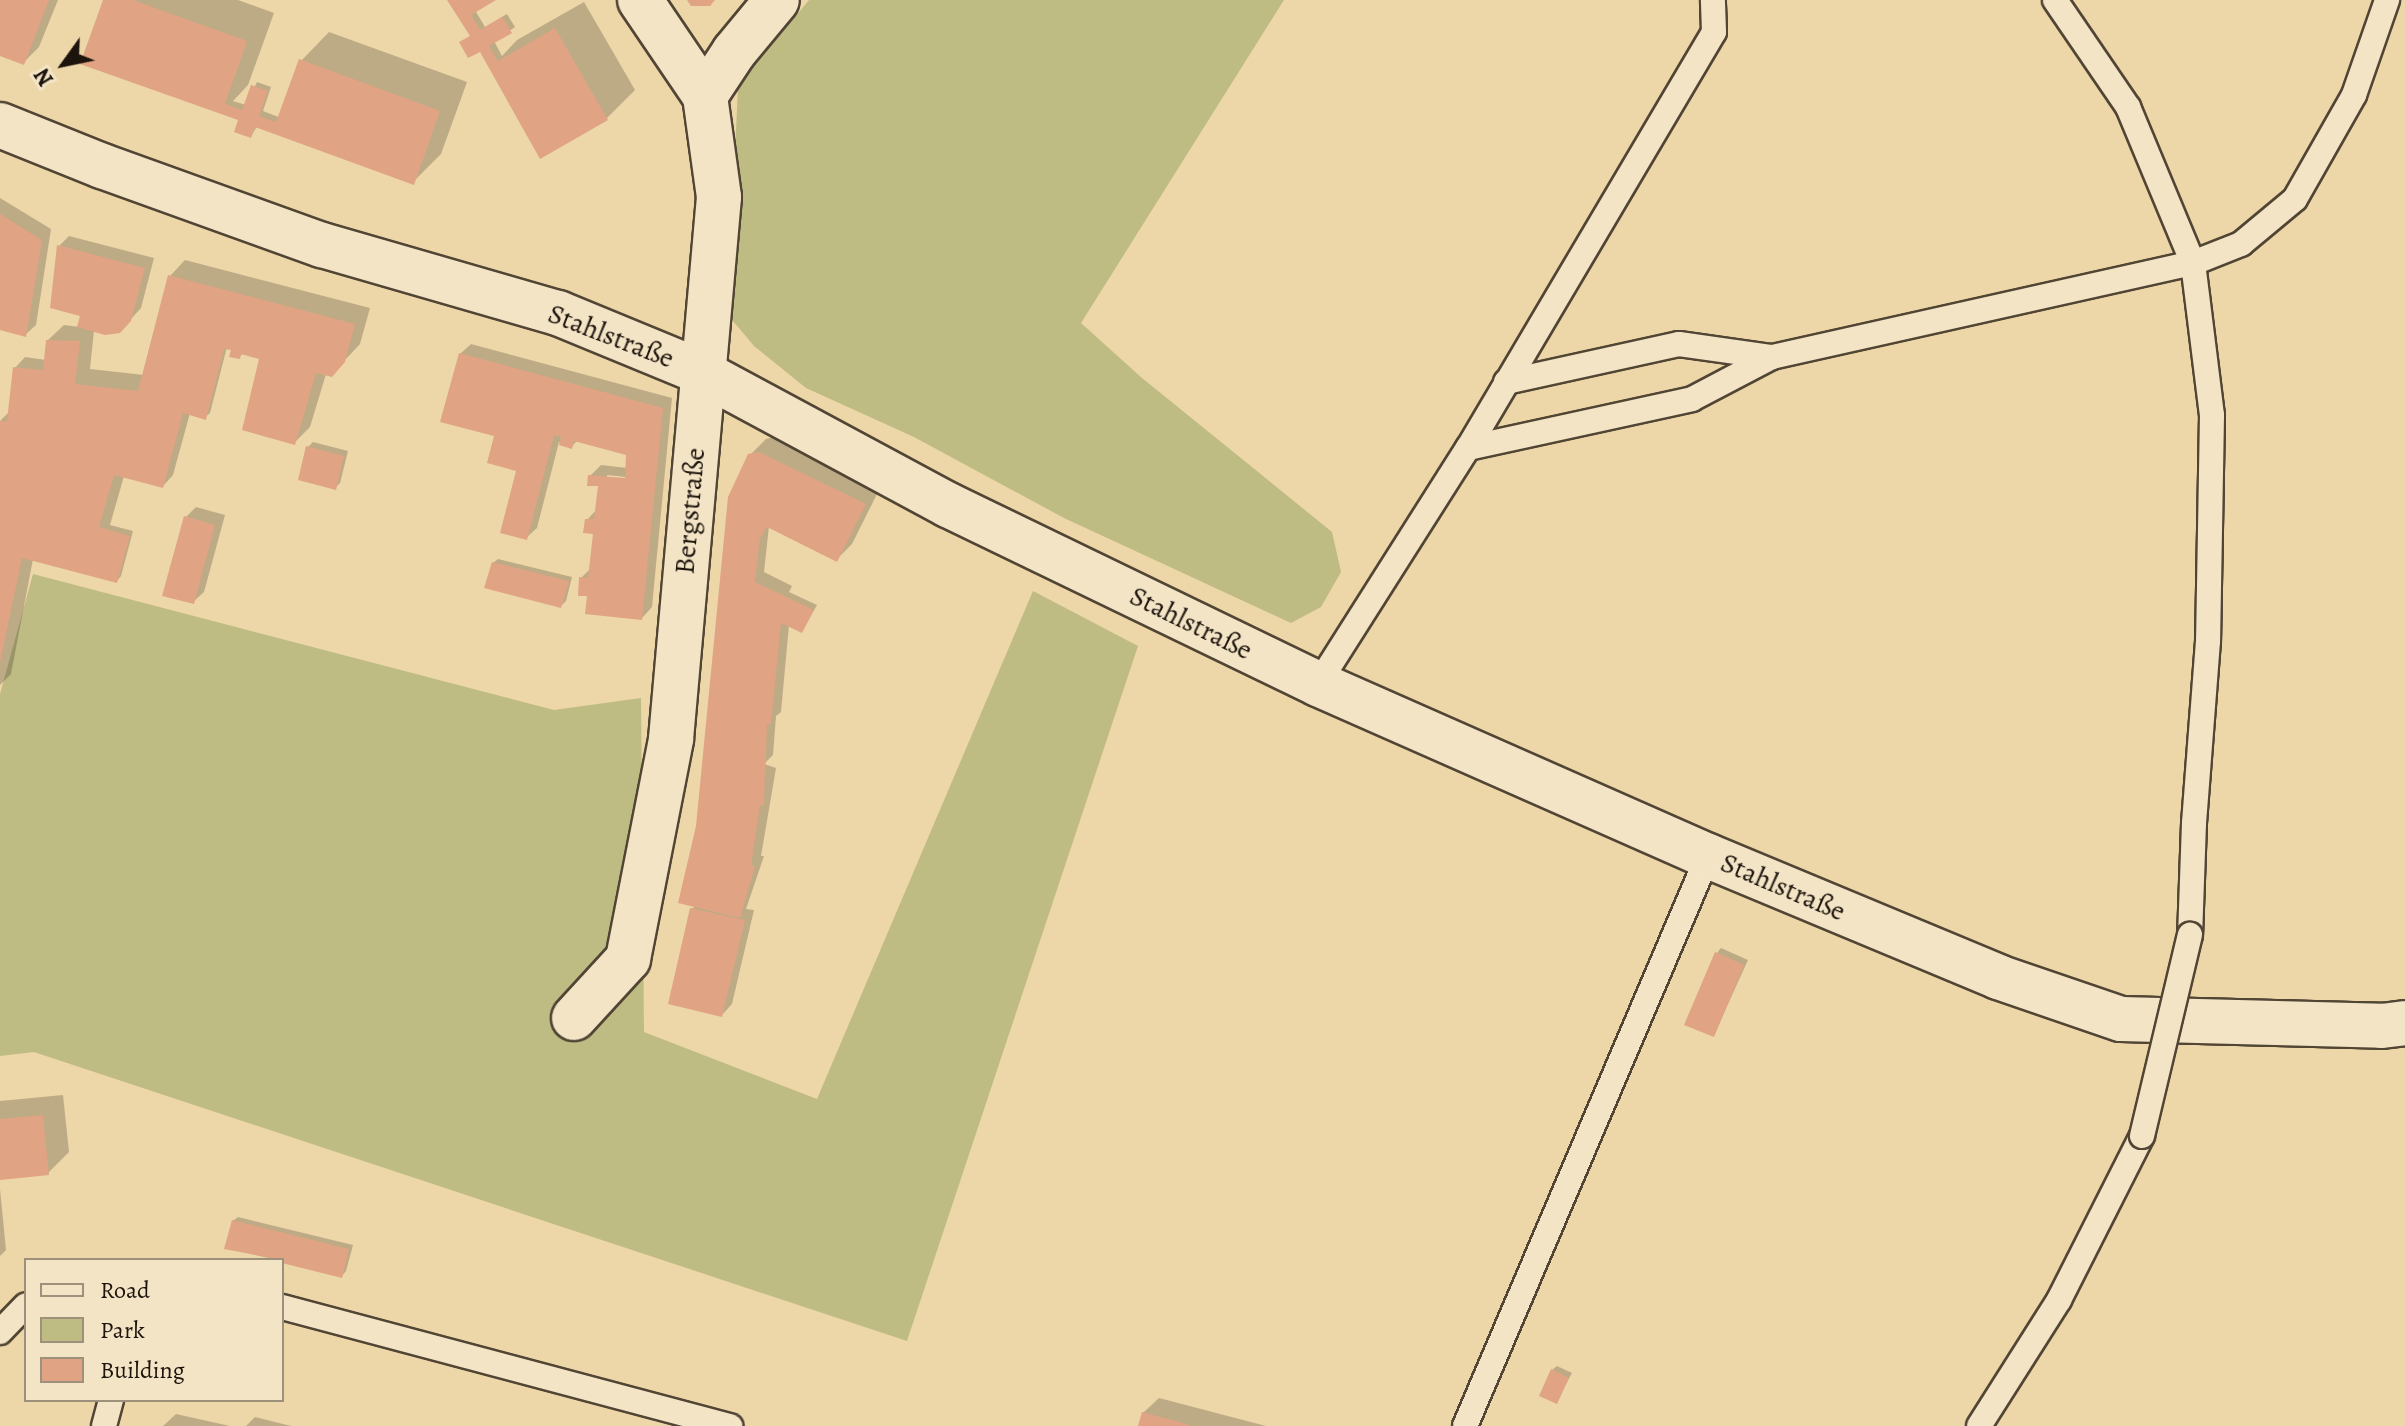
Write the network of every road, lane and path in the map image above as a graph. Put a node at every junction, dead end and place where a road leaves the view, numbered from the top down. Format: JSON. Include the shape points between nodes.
{"nodes":[{"id":1,"x":640,"y":0,"type":"edge"},
{"id":2,"x":777,"y":0,"type":"edge"},
{"id":3,"x":1713,"y":0,"type":"edge"},
{"id":4,"x":2055,"y":0,"type":"edge"},
{"id":5,"x":2387,"y":0,"type":"edge"},
{"id":6,"x":705,"y":96,"type":"junction"},
{"id":7,"x":0,"y":125,"type":"edge"},
{"id":8,"x":2193,"y":263,"type":"junction"},
{"id":9,"x":1772,"y":357,"type":"junction"},
{"id":10,"x":701,"y":372,"type":"junction"},
{"id":11,"x":1506,"y":382,"type":"junction"},
{"id":12,"x":1468,"y":448,"type":"junction"},
{"id":13,"x":1318,"y":684,"type":"junction"},
{"id":14,"x":1708,"y":856,"type":"junction"},
{"id":15,"x":574,"y":1018,"type":"dead end"},
{"id":16,"x":2405,"y":1023,"type":"edge"},
{"id":17,"x":24,"y":1307,"type":"edge"},
{"id":18,"x":284,"y":1308,"type":"edge"},
{"id":19,"x":0,"y":1332,"type":"edge"},
{"id":20,"x":110,"y":1402,"type":"edge"},
{"id":21,"x":104,"y":1426,"type":"edge"},
{"id":22,"x":730,"y":1426,"type":"edge"},
{"id":23,"x":1465,"y":1426,"type":"edge"},
{"id":24,"x":1979,"y":1426,"type":"edge"}],
"edges":[{"from":1,"to":6,"type":"street","name":"Bergstraße"},
{"from":2,"to":6,"type":"street"},
{"from":3,"to":11,"type":"lane","via":[[1714,32]]},
{"from":4,"to":8,"type":"lane","via":[[2128,107]]},
{"from":5,"to":8,"type":"lane","via":[[2354,95],[2295,199],[2241,244]]},
{"from":6,"to":10,"type":"street","name":"Bergstraße","via":[[719,197]]},
{"from":7,"to":10,"type":"street","name":"Stahlstraße","via":[[322,245],[558,313]]},
{"from":8,"to":9,"type":"lane"},
{"from":8,"to":24,"type":"lane","bridge":true,"via":[[2212,415],[2208,641],[2190,935],[2142,1136],[2059,1300]]},
{"from":9,"to":11,"type":"lane","via":[[1679,344]]},
{"from":9,"to":12,"type":"lane","via":[[1692,399]]},
{"from":10,"to":13,"type":"street","name":"Stahlstraße","via":[[948,505]]},
{"from":10,"to":15,"type":"street","name":"Bergstraße","via":[[671,739],[631,945],[628,959]]},
{"from":11,"to":12,"type":"lane"},
{"from":12,"to":13,"type":"lane"},
{"from":13,"to":14,"type":"street","name":"Stahlstraße"},
{"from":14,"to":16,"type":"street","name":"Stahlstraße","via":[[1998,977],[2121,1019]]},
{"from":14,"to":23,"type":"lane"},
{"from":17,"to":19,"type":"lane"},
{"from":18,"to":22,"type":"lane"},
{"from":20,"to":21,"type":"lane"}]}
